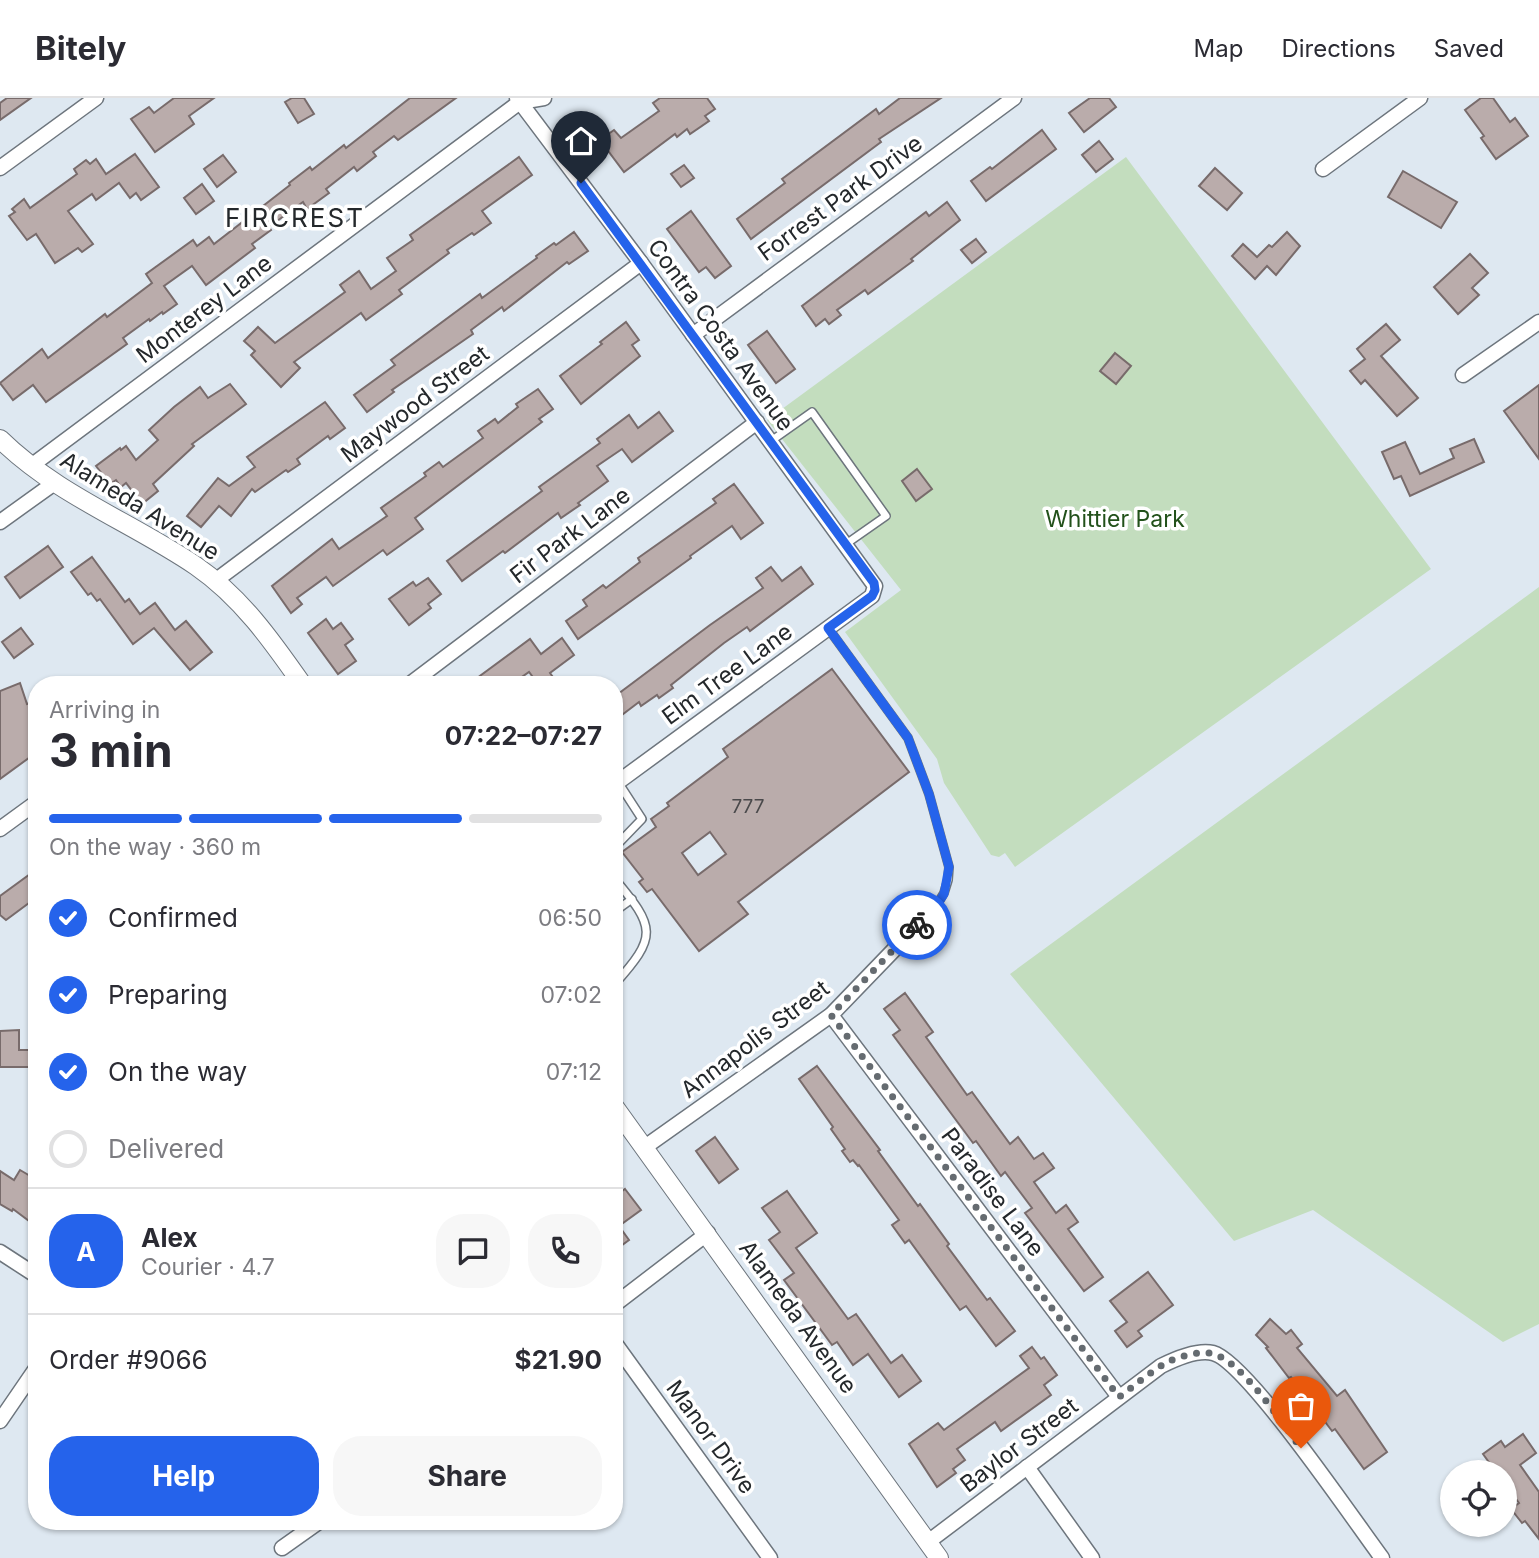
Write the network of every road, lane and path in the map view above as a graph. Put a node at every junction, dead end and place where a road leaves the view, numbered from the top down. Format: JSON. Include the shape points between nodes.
{"nodes":[{"id":1,"x":96,"y":98,"type":"edge"},
{"id":2,"x":544,"y":98,"type":"edge"},
{"id":3,"x":1014,"y":98,"type":"edge"},
{"id":4,"x":1420,"y":98,"type":"edge"},
{"id":5,"x":518,"y":100,"type":"edge"},
{"id":6,"x":0,"y":168,"type":"edge"},
{"id":7,"x":1323,"y":169,"type":"dead end"},
{"id":8,"x":642,"y":263,"type":"junction"},
{"id":9,"x":1539,"y":322,"type":"edge"},
{"id":10,"x":693,"y":335,"type":"junction"},
{"id":11,"x":1463,"y":375,"type":"dead end"},
{"id":12,"x":757,"y":422,"type":"junction"},
{"id":13,"x":0,"y":439,"type":"edge"},
{"id":14,"x":771,"y":441,"type":"junction"},
{"id":15,"x":31,"y":466,"type":"junction"},
{"id":16,"x":53,"y":484,"type":"junction"},
{"id":17,"x":0,"y":522,"type":"edge"},
{"id":18,"x":846,"y":544,"type":"junction"},
{"id":19,"x":215,"y":581,"type":"junction"},
{"id":20,"x":866,"y":600,"type":"joint"},
{"id":21,"x":828,"y":628,"type":"junction"},
{"id":22,"x":296,"y":676,"type":"edge"},
{"id":23,"x":421,"y":676,"type":"edge"},
{"id":24,"x":623,"y":779,"type":"edge"},
{"id":25,"x":623,"y":793,"type":"edge"},
{"id":26,"x":28,"y":809,"type":"edge"},
{"id":27,"x":0,"y":829,"type":"edge"},
{"id":28,"x":623,"y":839,"type":"edge"},
{"id":29,"x":623,"y":888,"type":"edge"},
{"id":30,"x":632,"y":899,"type":"junction"},
{"id":31,"x":623,"y":906,"type":"edge"},
{"id":32,"x":915,"y":928,"type":"joint"},
{"id":33,"x":623,"y":973,"type":"edge"},
{"id":34,"x":831,"y":1015,"type":"junction"},
{"id":35,"x":623,"y":1118,"type":"edge"},
{"id":36,"x":645,"y":1147,"type":"junction"},
{"id":37,"x":708,"y":1233,"type":"junction"},
{"id":38,"x":0,"y":1252,"type":"edge"},
{"id":39,"x":28,"y":1270,"type":"edge"},
{"id":40,"x":623,"y":1299,"type":"edge"},
{"id":41,"x":623,"y":1354,"type":"edge"},
{"id":42,"x":28,"y":1380,"type":"edge"},
{"id":43,"x":1119,"y":1397,"type":"junction"},
{"id":44,"x":0,"y":1422,"type":"edge"},
{"id":45,"x":1027,"y":1467,"type":"junction"},
{"id":46,"x":307,"y":1530,"type":"edge"},
{"id":47,"x":928,"y":1542,"type":"junction"},
{"id":48,"x":282,"y":1548,"type":"dead end"},
{"id":49,"x":770,"y":1558,"type":"edge"},
{"id":50,"x":939,"y":1558,"type":"edge"},
{"id":51,"x":1093,"y":1558,"type":"edge"},
{"id":52,"x":1382,"y":1558,"type":"edge"}],
"edges":[{"from":1,"to":6,"type":"street"},
{"from":2,"to":5,"type":"street","name":"Monterey Lane"},
{"from":3,"to":10,"type":"street","name":"Forrest Park Drive"},
{"from":4,"to":7,"type":"street"},
{"from":5,"to":8,"type":"street","name":"Contra Costa Avenue"},
{"from":5,"to":15,"type":"street","name":"Monterey Lane"},
{"from":8,"to":10,"type":"street","name":"Contra Costa Avenue"},
{"from":8,"to":19,"type":"street","name":"Maywood Street"},
{"from":9,"to":11,"type":"street"},
{"from":10,"to":12,"type":"street","name":"Contra Costa Avenue"},
{"from":12,"to":14,"type":"street","name":"Contra Costa Avenue"},
{"from":12,"to":23,"type":"street","name":"Fir Park Lane"},
{"from":13,"to":15,"type":"street","name":"Alameda Avenue"},
{"from":14,"to":18,"type":"street","name":"Contra Costa Avenue"},
{"from":14,"to":18,"type":"lane","via":[[812,412],[886,516]]},
{"from":15,"to":16,"type":"street","name":"Alameda Avenue"},
{"from":16,"to":17,"type":"street"},
{"from":16,"to":19,"type":"street","name":"Alameda Avenue"},
{"from":18,"to":20,"type":"street","name":"Contra Costa Avenue","via":[[874,583],[874,592]]},
{"from":19,"to":22,"type":"street","name":"Alameda Avenue","via":[[263,631]]},
{"from":20,"to":21,"type":"street","name":"Elm Tree Lane"},
{"from":21,"to":24,"type":"street","name":"Elm Tree Lane"},
{"from":21,"to":32,"type":"lane","via":[[908,738],[929,794],[949,867],[948,880],[935,908]]},
{"from":25,"to":28,"type":"lane","via":[[642,819]]},
{"from":26,"to":27,"type":"street"},
{"from":29,"to":30,"type":"lane"},
{"from":30,"to":31,"type":"lane"},
{"from":30,"to":33,"type":"lane","via":[[647,925],[646,944]]},
{"from":32,"to":34,"type":"street","name":"Annapolis Street"},
{"from":34,"to":36,"type":"street","name":"Annapolis Street"},
{"from":34,"to":43,"type":"street","name":"Paradise Lane"},
{"from":35,"to":36,"type":"street","name":"Alameda Avenue"},
{"from":36,"to":37,"type":"street","name":"Alameda Avenue"},
{"from":37,"to":40,"type":"street"},
{"from":37,"to":47,"type":"street","name":"Alameda Avenue"},
{"from":38,"to":39,"type":"street"},
{"from":41,"to":49,"type":"street","name":"Manor Drive"},
{"from":42,"to":44,"type":"street"},
{"from":43,"to":45,"type":"street","name":"Baylor Street"},
{"from":43,"to":52,"type":"street","name":"Baylor Street","via":[[1173,1360],[1199,1352],[1225,1359],[1284,1426]]},
{"from":45,"to":47,"type":"street","name":"Baylor Street"},
{"from":45,"to":51,"type":"street"},
{"from":46,"to":48,"type":"street"},
{"from":47,"to":50,"type":"street","name":"Alameda Avenue"}]}
